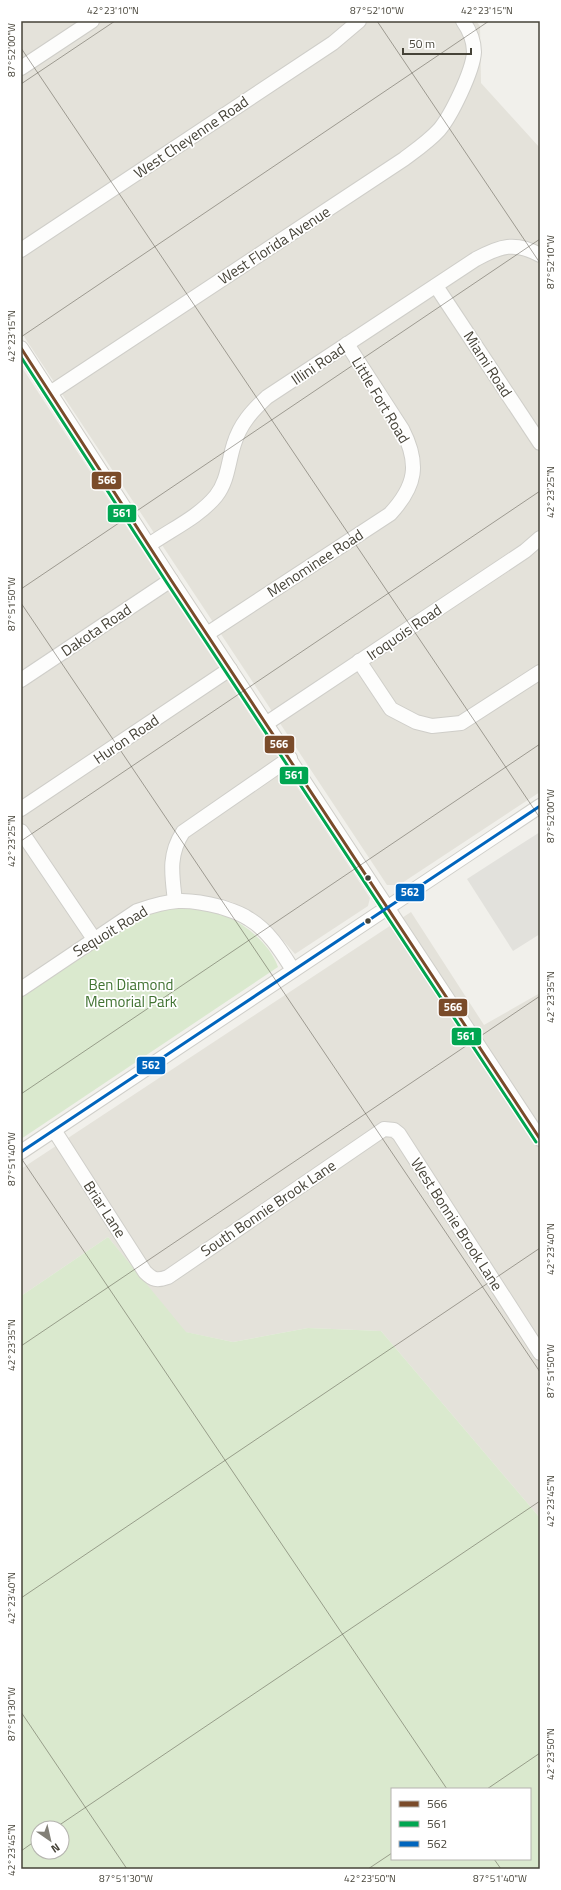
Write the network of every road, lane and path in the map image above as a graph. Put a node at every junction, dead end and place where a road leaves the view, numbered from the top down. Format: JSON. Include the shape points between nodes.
{"nodes":[{"id":1,"x":92,"y":21,"type":"edge"},
{"id":2,"x":359,"y":21,"type":"edge"},
{"id":3,"x":463,"y":21,"type":"edge"},
{"id":4,"x":21,"y":68,"type":"edge"},
{"id":5,"x":21,"y":250,"type":"edge"},
{"id":6,"x":540,"y":255,"type":"edge"},
{"id":7,"x":436,"y":286,"type":"junction"},
{"id":8,"x":347,"y":344,"type":"junction"},
{"id":9,"x":21,"y":348,"type":"edge"},
{"id":10,"x":50,"y":392,"type":"junction"},
{"id":11,"x":540,"y":443,"type":"edge"},
{"id":12,"x":411,"y":482,"type":"joint"},
{"id":13,"x":540,"y":538,"type":"edge"},
{"id":14,"x":149,"y":545,"type":"junction"},
{"id":15,"x":171,"y":580,"type":"junction"},
{"id":16,"x":207,"y":634,"type":"junction"},
{"id":17,"x":359,"y":661,"type":"junction"},
{"id":18,"x":230,"y":669,"type":"junction"},
{"id":19,"x":540,"y":672,"type":"edge"},
{"id":20,"x":21,"y":680,"type":"edge"},
{"id":21,"x":267,"y":723,"type":"junction"},
{"id":22,"x":290,"y":758,"type":"junction"},
{"id":23,"x":540,"y":806,"type":"edge"},
{"id":24,"x":21,"y":809,"type":"edge"},
{"id":25,"x":21,"y":831,"type":"edge"},
{"id":26,"x":175,"y":901,"type":"junction"},
{"id":27,"x":388,"y":907,"type":"junction"},
{"id":28,"x":94,"y":939,"type":"junction"},
{"id":29,"x":293,"y":970,"type":"junction"},
{"id":30,"x":21,"y":989,"type":"edge"},
{"id":31,"x":54,"y":1130,"type":"junction"},
{"id":32,"x":376,"y":1134,"type":"joint"},
{"id":33,"x":540,"y":1139,"type":"edge"},
{"id":34,"x":21,"y":1152,"type":"edge"},
{"id":35,"x":161,"y":1280,"type":"joint"},
{"id":36,"x":540,"y":1353,"type":"edge"}],
"edges":[{"from":1,"to":4,"type":"street"},
{"from":2,"to":5,"type":"street","name":"West Cheyenne Road","via":[[333,43]]},
{"from":3,"to":10,"type":"street","name":"West Florida Avenue","via":[[473,39],[474,53],[470,70],[452,112],[439,130],[419,148]]},
{"from":6,"to":7,"type":"street","name":"Illini Road","via":[[525,248],[503,247],[476,259]]},
{"from":7,"to":8,"type":"street","name":"Illini Road"},
{"from":7,"to":11,"type":"street","name":"Miami Road"},
{"from":8,"to":12,"type":"street","name":"Little Fort Road","via":[[409,443],[413,463]]},
{"from":8,"to":14,"type":"street","name":"Illini Road","via":[[267,397],[254,409],[240,426],[225,480],[216,496],[197,513]]},
{"from":9,"to":10,"type":"street"},
{"from":10,"to":14,"type":"street"},
{"from":12,"to":16,"type":"street","name":"Menominee Road","via":[[403,499],[390,514]]},
{"from":13,"to":17,"type":"street","name":"Iroquois Road","via":[[525,551]]},
{"from":14,"to":15,"type":"street"},
{"from":15,"to":16,"type":"street"},
{"from":15,"to":20,"type":"street","name":"Dakota Road"},
{"from":16,"to":18,"type":"street"},
{"from":17,"to":19,"type":"street","via":[[391,709],[416,722],[432,726],[461,723]]},
{"from":17,"to":21,"type":"street","name":"Iroquois Road"},
{"from":18,"to":21,"type":"street"},
{"from":18,"to":24,"type":"street","name":"Huron Road"},
{"from":21,"to":22,"type":"street"},
{"from":22,"to":26,"type":"street","via":[[183,832],[175,844],[173,856]]},
{"from":22,"to":27,"type":"street"},
{"from":23,"to":27,"type":"street"},
{"from":25,"to":28,"type":"street"},
{"from":26,"to":28,"type":"street","name":"Sequoit Road","via":[[137,911]]},
{"from":26,"to":29,"type":"street","name":"Sequoit Road","via":[[188,900],[210,904],[249,918],[278,946]]},
{"from":27,"to":29,"type":"street"},
{"from":27,"to":33,"type":"street"},
{"from":28,"to":30,"type":"street","name":"Sequoit Road"},
{"from":29,"to":31,"type":"street"},
{"from":31,"to":34,"type":"street"},
{"from":31,"to":35,"type":"street","name":"Briar Lane","via":[[145,1272],[151,1279]]},
{"from":32,"to":35,"type":"street","name":"South Bonnie Brook Lane"},
{"from":32,"to":36,"type":"street","name":"West Bonnie Brook Lane","via":[[388,1128],[399,1134]]}]}
